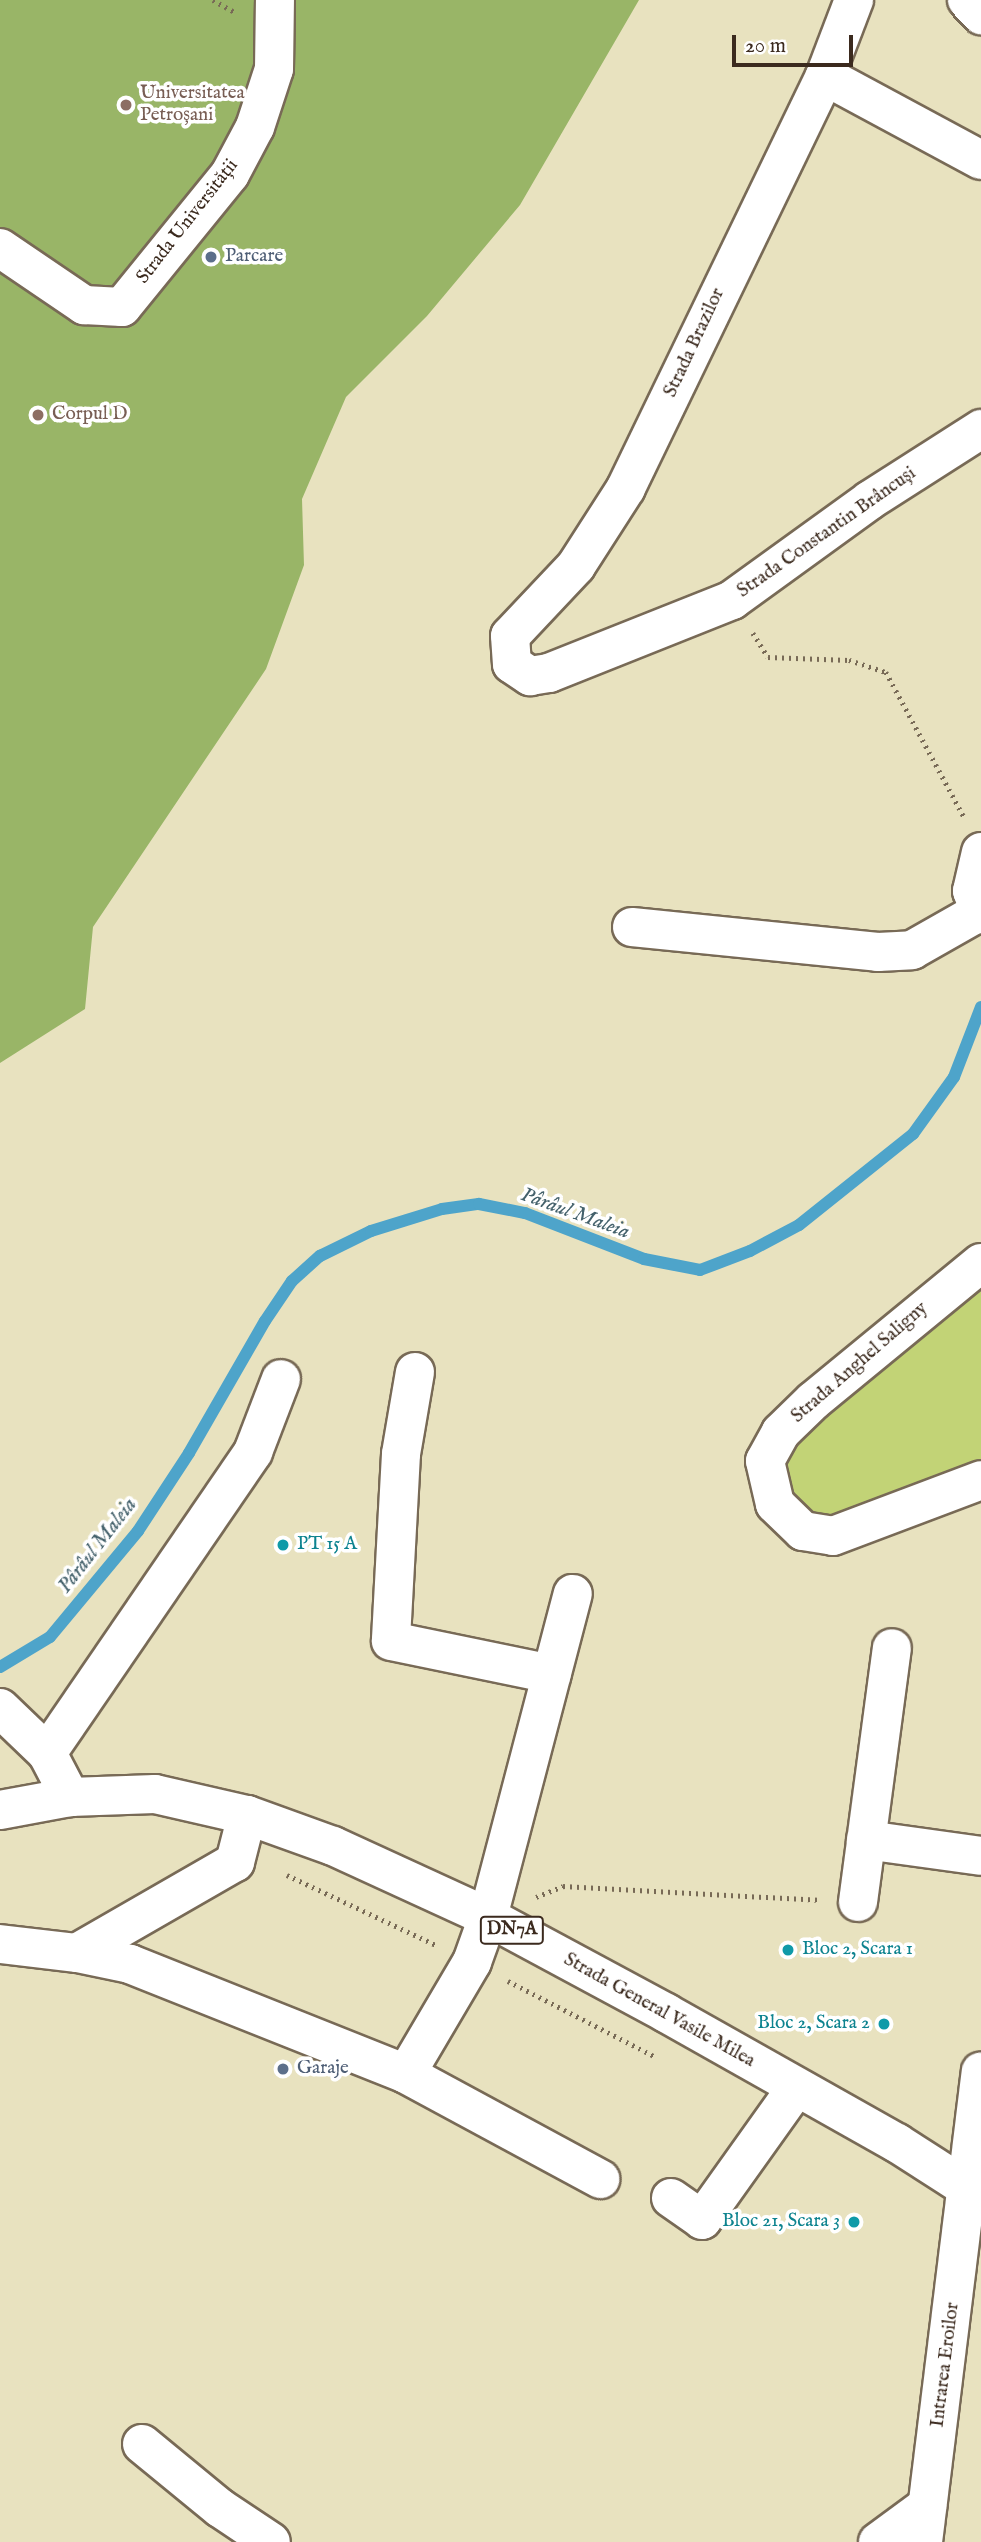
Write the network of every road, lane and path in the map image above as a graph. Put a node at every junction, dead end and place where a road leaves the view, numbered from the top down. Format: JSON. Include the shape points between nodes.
{"nodes":[{"id":1,"x":275,"y":0,"type":"edge"},
{"id":2,"x":854,"y":0,"type":"edge"},
{"id":3,"x":967,"y":0,"type":"edge"},
{"id":4,"x":981,"y":15,"type":"edge"},
{"id":5,"x":825,"y":76,"type":"junction"},
{"id":6,"x":981,"y":160,"type":"edge"},
{"id":7,"x":0,"y":248,"type":"edge"},
{"id":8,"x":981,"y":429,"type":"edge"},
{"id":9,"x":732,"y":600,"type":"junction"},
{"id":10,"x":512,"y":664,"type":"joint"},
{"id":11,"x":974,"y":837,"type":"edge"},
{"id":12,"x":980,"y":913,"type":"edge"},
{"id":13,"x":632,"y":927,"type":"dead end"},
{"id":14,"x":981,"y":1263,"type":"edge"},
{"id":15,"x":415,"y":1372,"type":"dead end"},
{"id":16,"x":281,"y":1378,"type":"dead end"},
{"id":17,"x":981,"y":1480,"type":"edge"},
{"id":18,"x":573,"y":1594,"type":"dead end"},
{"id":19,"x":892,"y":1647,"type":"dead end"},
{"id":20,"x":552,"y":1674,"type":"junction"},
{"id":21,"x":1,"y":1708,"type":"edge"},
{"id":22,"x":47,"y":1753,"type":"junction"},
{"id":23,"x":70,"y":1797,"type":"junction"},
{"id":24,"x":0,"y":1810,"type":"edge"},
{"id":25,"x":247,"y":1815,"type":"junction"},
{"id":26,"x":866,"y":1840,"type":"junction"},
{"id":27,"x":237,"y":1854,"type":"junction"},
{"id":28,"x":981,"y":1856,"type":"edge"},
{"id":29,"x":858,"y":1902,"type":"joint"},
{"id":30,"x":488,"y":1917,"type":"junction"},
{"id":31,"x":0,"y":1944,"type":"edge"},
{"id":32,"x":78,"y":1952,"type":"junction"},
{"id":33,"x":472,"y":1962,"type":"junction"},
{"id":34,"x":666,"y":2062,"type":"dead end"},
{"id":35,"x":981,"y":2072,"type":"edge"},
{"id":36,"x":406,"y":2074,"type":"junction"},
{"id":37,"x":797,"y":2087,"type":"junction"},
{"id":38,"x":600,"y":2179,"type":"dead end"},
{"id":39,"x":974,"y":2192,"type":"edge"},
{"id":40,"x":671,"y":2198,"type":"dead end"},
{"id":41,"x":142,"y":2444,"type":"dead end"},
{"id":42,"x":925,"y":2524,"type":"edge"},
{"id":43,"x":271,"y":2542,"type":"edge"},
{"id":44,"x":878,"y":2542,"type":"edge"}],
"edges":[{"from":1,"to":7,"type":"street","name":"Strada Universității","via":[[274,69],[255,127],[230,174],[122,307],[84,305]]},
{"from":2,"to":5,"type":"street","name":"Strada Brazilor"},
{"from":3,"to":4,"type":"street"},
{"from":5,"to":6,"type":"street"},
{"from":5,"to":10,"type":"street","name":"Strada Brazilor","via":[[626,488],[576,566],[510,636]]},
{"from":8,"to":9,"type":"street","name":"Strada Constantin Brâncuși","via":[[870,500]]},
{"from":9,"to":10,"type":"street","name":"Strada Constantin Brâncuși","via":[[549,673],[530,676]]},
{"from":9,"to":11,"type":"path","via":[[768,657],[849,660],[886,673]]},
{"from":11,"to":12,"type":"street","via":[[972,891]]},
{"from":12,"to":13,"type":"street","via":[[912,950],[878,952]]},
{"from":14,"to":17,"type":"street","name":"Strada Anghel Saligny","via":[[813,1401],[781,1432],[765,1461],[775,1504],[803,1531],[833,1536]]},
{"from":15,"to":20,"type":"street","via":[[401,1454],[391,1642]]},
{"from":16,"to":22,"type":"street","via":[[253,1452]]},
{"from":18,"to":20,"type":"street"},
{"from":19,"to":26,"type":"street"},
{"from":20,"to":30,"type":"street"},
{"from":21,"to":22,"type":"street"},
{"from":22,"to":23,"type":"street"},
{"from":23,"to":24,"type":"street","name":"Strada General Vasile Milea","number":"DN7A"},
{"from":23,"to":25,"type":"street","name":"Strada General Vasile Milea","number":"DN7A","via":[[155,1794]]},
{"from":25,"to":27,"type":"street"},
{"from":25,"to":30,"type":"street","name":"Strada General Vasile Milea","number":"DN7A","via":[[333,1846]]},
{"from":26,"to":28,"type":"street"},
{"from":26,"to":29,"type":"street"},
{"from":27,"to":32,"type":"street","via":[[234,1862],[212,1878]]},
{"from":27,"to":33,"type":"path"},
{"from":29,"to":30,"type":"path","via":[[562,1886]]},
{"from":30,"to":33,"type":"street"},
{"from":30,"to":37,"type":"street","name":"Strada General Vasile Milea","number":"DN7A"},
{"from":31,"to":32,"type":"street"},
{"from":32,"to":36,"type":"street","via":[[130,1964]]},
{"from":33,"to":34,"type":"path"},
{"from":33,"to":36,"type":"street"},
{"from":35,"to":39,"type":"street","name":"Intrarea Eroilor"},
{"from":36,"to":38,"type":"street"},
{"from":37,"to":39,"type":"street","name":"Strada General Vasile Milea","number":"DN7A"},
{"from":37,"to":40,"type":"street","via":[[702,2220]]},
{"from":39,"to":42,"type":"street","name":"Intrarea Eroilor"},
{"from":41,"to":43,"type":"street","via":[[219,2508]]},
{"from":42,"to":44,"type":"street"}]}
